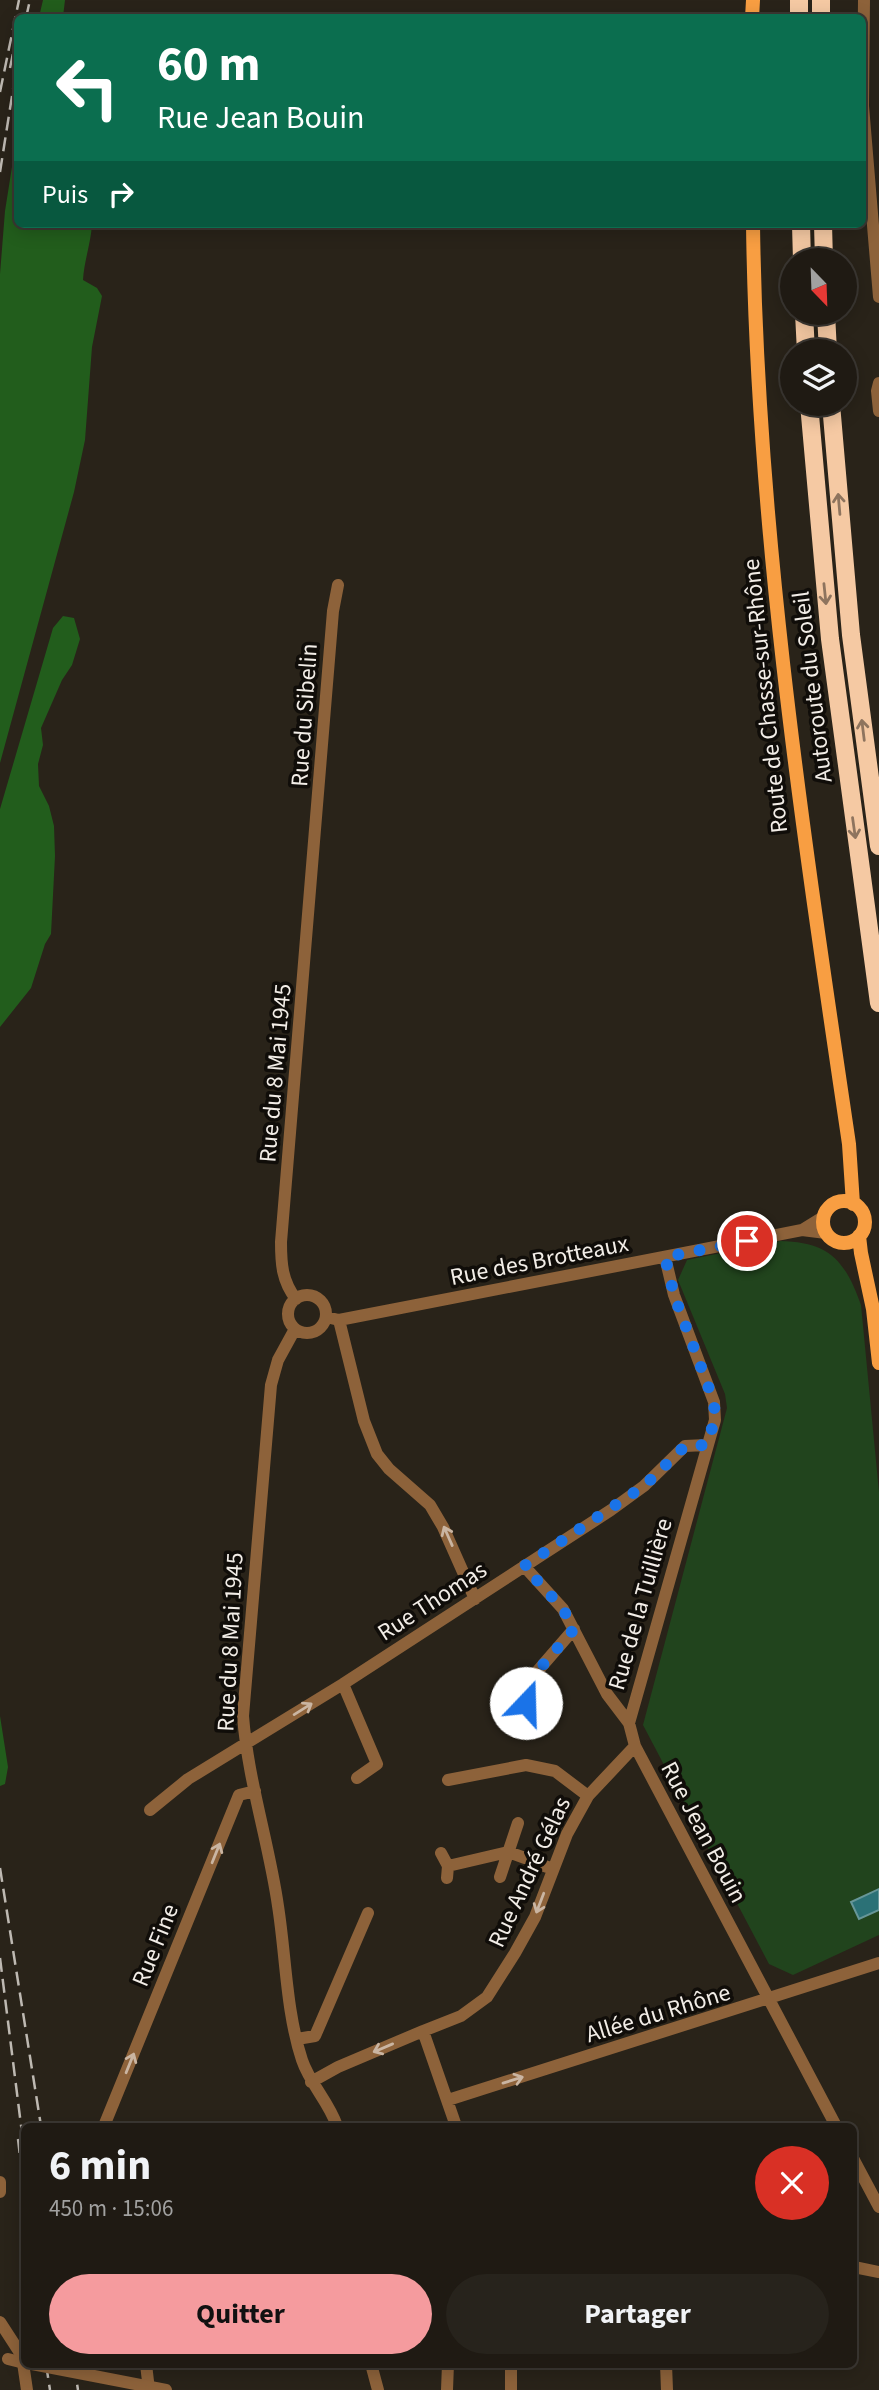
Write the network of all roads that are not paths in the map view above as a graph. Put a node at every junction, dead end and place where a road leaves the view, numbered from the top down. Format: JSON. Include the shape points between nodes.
{"nodes":[{"id":1,"x":866,"y":142,"type":"edge"},
{"id":2,"x":753,"y":228,"type":"edge"},
{"id":3,"x":801,"y":228,"type":"edge"},
{"id":4,"x":822,"y":228,"type":"edge"},
{"id":5,"x":802,"y":248,"type":"edge"},
{"id":6,"x":823,"y":248,"type":"edge"},
{"id":7,"x":879,"y":297,"type":"edge"},
{"id":8,"x":879,"y":383,"type":"edge"},
{"id":9,"x":879,"y":411,"type":"edge"},
{"id":10,"x":810,"y":416,"type":"edge"},
{"id":11,"x":832,"y":416,"type":"edge"},
{"id":12,"x":338,"y":585,"type":"dead end"},
{"id":13,"x":879,"y":846,"type":"edge"},
{"id":14,"x":315,"y":848,"type":"joint"},
{"id":15,"x":879,"y":1003,"type":"edge"},
{"id":16,"x":850,"y":1159,"type":"junction"},
{"id":17,"x":837,"y":1202,"type":"junction"},
{"id":18,"x":853,"y":1204,"type":"junction"},
{"id":19,"x":823,"y":1217,"type":"junction"},
{"id":20,"x":802,"y":1230,"type":"junction"},
{"id":21,"x":826,"y":1233,"type":"junction"},
{"id":22,"x":859,"y":1236,"type":"junction"},
{"id":23,"x":841,"y":1243,"type":"junction"},
{"id":24,"x":665,"y":1257,"type":"junction"},
{"id":25,"x":868,"y":1281,"type":"junction"},
{"id":26,"x":296,"y":1299,"type":"junction"},
{"id":27,"x":332,"y":1319,"type":"junction"},
{"id":28,"x":295,"y":1329,"type":"junction"},
{"id":29,"x":879,"y":1363,"type":"edge"},
{"id":30,"x":706,"y":1445,"type":"junction"},
{"id":31,"x":524,"y":1566,"type":"junction"},
{"id":32,"x":475,"y":1599,"type":"junction"},
{"id":33,"x":574,"y":1629,"type":"junction"},
{"id":34,"x":343,"y":1684,"type":"junction"},
{"id":35,"x":526,"y":1703,"type":"dead end"},
{"id":36,"x":629,"y":1723,"type":"junction"},
{"id":37,"x":246,"y":1745,"type":"junction"},
{"id":38,"x":635,"y":1746,"type":"junction"},
{"id":39,"x":357,"y":1778,"type":"dead end"},
{"id":40,"x":448,"y":1780,"type":"dead end"},
{"id":41,"x":255,"y":1791,"type":"junction"},
{"id":42,"x":588,"y":1796,"type":"junction"},
{"id":43,"x":150,"y":1810,"type":"dead end"},
{"id":44,"x":518,"y":1824,"type":"dead end"},
{"id":45,"x":508,"y":1852,"type":"junction"},
{"id":46,"x":441,"y":1853,"type":"dead end"},
{"id":47,"x":525,"y":1858,"type":"dead end"},
{"id":48,"x":539,"y":1864,"type":"dead end"},
{"id":49,"x":553,"y":1869,"type":"junction"},
{"id":50,"x":500,"y":1877,"type":"dead end"},
{"id":51,"x":368,"y":1913,"type":"dead end"},
{"id":52,"x":879,"y":1963,"type":"edge"},
{"id":53,"x":768,"y":2000,"type":"junction"},
{"id":54,"x":423,"y":2031,"type":"junction"},
{"id":55,"x":297,"y":2039,"type":"junction"},
{"id":56,"x":312,"y":2082,"type":"junction"},
{"id":57,"x":448,"y":2101,"type":"junction"},
{"id":58,"x":105,"y":2123,"type":"edge"},
{"id":59,"x":336,"y":2123,"type":"edge"},
{"id":60,"x":455,"y":2123,"type":"edge"},
{"id":61,"x":834,"y":2123,"type":"edge"},
{"id":62,"x":857,"y":2166,"type":"edge"},
{"id":63,"x":0,"y":2182,"type":"edge"},
{"id":64,"x":0,"y":2192,"type":"edge"},
{"id":65,"x":879,"y":2207,"type":"edge"},
{"id":66,"x":857,"y":2268,"type":"edge"},
{"id":67,"x":879,"y":2272,"type":"edge"},
{"id":68,"x":0,"y":2322,"type":"edge"},
{"id":69,"x":21,"y":2354,"type":"edge"},
{"id":70,"x":4,"y":2358,"type":"edge"},
{"id":71,"x":21,"y":2362,"type":"edge"},
{"id":72,"x":24,"y":2368,"type":"edge"},
{"id":73,"x":53,"y":2368,"type":"edge"},
{"id":74,"x":146,"y":2368,"type":"edge"},
{"id":75,"x":372,"y":2368,"type":"edge"},
{"id":76,"x":448,"y":2368,"type":"edge"},
{"id":77,"x":511,"y":2368,"type":"edge"},
{"id":78,"x":667,"y":2368,"type":"edge"},
{"id":79,"x":27,"y":2390,"type":"edge"},
{"id":80,"x":149,"y":2390,"type":"edge"},
{"id":81,"x":166,"y":2390,"type":"edge"},
{"id":82,"x":378,"y":2390,"type":"edge"},
{"id":83,"x":447,"y":2390,"type":"edge"},
{"id":84,"x":511,"y":2390,"type":"edge"},
{"id":85,"x":667,"y":2390,"type":"edge"}],
"edges":[{"from":1,"to":7,"type":"street"},
{"from":2,"to":16,"type":"main road","name":"Route de Chasse-sur-Rhône","via":[[765,475],[780,634]]},
{"from":3,"to":5,"type":"highway"},
{"from":4,"to":6,"type":"highway"},
{"from":8,"to":9,"type":"street"},
{"from":10,"to":15,"type":"highway","name":"Autoroute du Soleil","one_way":true,"via":[[833,666]]},
{"from":13,"to":11,"type":"highway","name":"Autoroute du Soleil","one_way":true,"via":[[851,635]]},
{"from":12,"to":14,"type":"street","name":"Rue du Sibelin"},
{"from":14,"to":26,"type":"street","name":"Rue du 8 Mai 1945","via":[[281,1242],[285,1281]]},
{"from":16,"to":17,"type":"main road","name":"Route de Chasse-sur-Rhône"},
{"from":16,"to":18,"type":"main road","name":"Route de Chasse-sur-Rhône"},
{"from":17,"to":18,"type":"main road"},
{"from":17,"to":19,"type":"main road"},
{"from":18,"to":22,"type":"main road","via":[[864,1218]]},
{"from":19,"to":20,"type":"street","name":"Rue des Brotteaux"},
{"from":19,"to":21,"type":"main road"},
{"from":20,"to":21,"type":"street","name":"Rue des Brotteaux"},
{"from":20,"to":24,"type":"street","name":"Rue des Brotteaux"},
{"from":21,"to":23,"type":"main road"},
{"from":22,"to":23,"type":"main road"},
{"from":22,"to":25,"type":"main road"},
{"from":23,"to":25,"type":"main road"},
{"from":24,"to":27,"type":"street","name":"Rue des Brotteaux"},
{"from":24,"to":30,"type":"street","name":"Rue de la Tuillière","via":[[674,1295],[714,1402],[715,1420]]},
{"from":25,"to":29,"type":"main road"},
{"from":26,"to":27,"type":"street","via":[[318,1298]]},
{"from":26,"to":28,"type":"street","via":[[288,1314]]},
{"from":27,"to":28,"type":"street","via":[[311,1333]]},
{"from":32,"to":27,"type":"street","one_way":true,"via":[[430,1505],[377,1454]]},
{"from":28,"to":37,"type":"street","name":"Rue du 8 Mai 1945","via":[[271,1385],[243,1716]]},
{"from":30,"to":31,"type":"street","name":"Rue Thomas","via":[[685,1446],[644,1486]]},
{"from":30,"to":36,"type":"street","name":"Rue de la Tuillière"},
{"from":31,"to":32,"type":"street","name":"Rue Thomas"},
{"from":31,"to":33,"type":"street","name":"Rue Jean Bouin","via":[[563,1609]]},
{"from":32,"to":34,"type":"street","name":"Rue Thomas"},
{"from":33,"to":35,"type":"street","via":[[535,1674]]},
{"from":33,"to":36,"type":"street","name":"Rue Jean Bouin","via":[[607,1694]]},
{"from":37,"to":34,"type":"street","name":"Rue Thomas","one_way":true},
{"from":34,"to":39,"type":"street","via":[[377,1764]]},
{"from":36,"to":38,"type":"street","name":"Rue Jean Bouin"},
{"from":37,"to":41,"type":"street","name":"Rue du 8 Mai 1945"},
{"from":37,"to":43,"type":"street","name":"Rue Thomas","via":[[188,1779]]},
{"from":38,"to":42,"type":"street","name":"Rue André Gélas"},
{"from":38,"to":53,"type":"street","name":"Rue Jean Bouin"},
{"from":40,"to":42,"type":"street","via":[[526,1765],[555,1771]]},
{"from":41,"to":55,"type":"street","name":"Rue du 8 Mai 1945","via":[[278,1905]]},
{"from":58,"to":41,"type":"street","name":"Rue Fine","one_way":true,"via":[[239,1795]]},
{"from":42,"to":49,"type":"street","name":"Rue André Gélas"},
{"from":44,"to":45,"type":"street"},
{"from":45,"to":46,"type":"street","via":[[447,1872]]},
{"from":45,"to":47,"type":"street"},
{"from":45,"to":50,"type":"street"},
{"from":48,"to":49,"type":"street"},
{"from":49,"to":54,"type":"street","name":"Rue André Gélas","one_way":true,"via":[[535,1917],[487,1997],[461,2016]]},
{"from":51,"to":55,"type":"street","via":[[315,2036]]},
{"from":52,"to":53,"type":"street","name":"Allée du Rhône"},
{"from":57,"to":53,"type":"street","name":"Allée du Rhône","one_way":true},
{"from":53,"to":61,"type":"street","name":"Rue Jean Bouin"},
{"from":54,"to":56,"type":"street","name":"Rue André Gélas","one_way":true},
{"from":54,"to":57,"type":"street"},
{"from":55,"to":56,"type":"street","name":"Rue du 8 Mai 1945"},
{"from":56,"to":59,"type":"street","name":"Rue du 8 Mai 1945"},
{"from":57,"to":60,"type":"street"},
{"from":62,"to":65,"type":"street"},
{"from":63,"to":64,"type":"street"},
{"from":66,"to":67,"type":"street"},
{"from":68,"to":69,"type":"street"},
{"from":70,"to":71,"type":"street","bridge":true},
{"from":72,"to":79,"type":"street"},
{"from":73,"to":81,"type":"street","bridge":true},
{"from":74,"to":80,"type":"street"},
{"from":75,"to":82,"type":"street"},
{"from":76,"to":83,"type":"street"},
{"from":77,"to":84,"type":"street"},
{"from":78,"to":85,"type":"street"}]}
